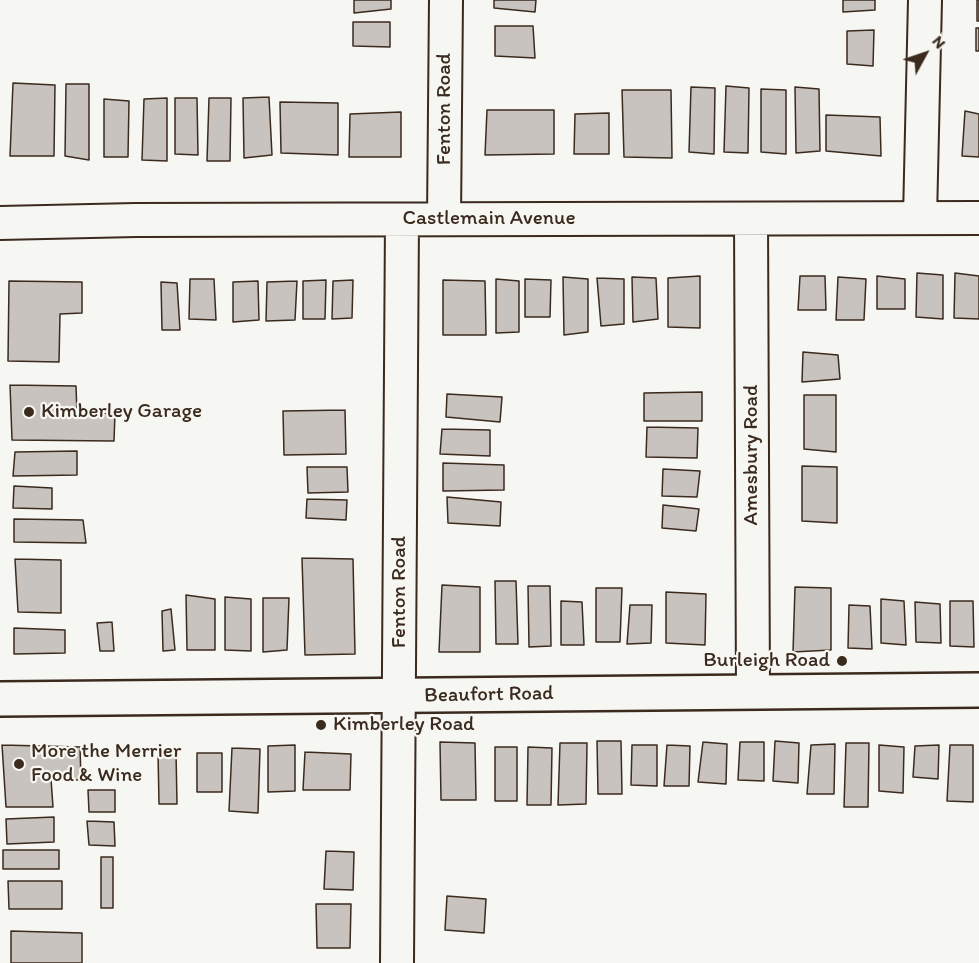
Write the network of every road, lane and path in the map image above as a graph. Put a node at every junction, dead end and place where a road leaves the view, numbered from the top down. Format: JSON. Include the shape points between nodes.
{"nodes":[{"id":1,"x":446,"y":0,"type":"edge"},
{"id":2,"x":926,"y":0,"type":"edge"},
{"id":3,"x":920,"y":218,"type":"junction"},
{"id":4,"x":979,"y":218,"type":"edge"},
{"id":5,"x":444,"y":219,"type":"junction"},
{"id":6,"x":751,"y":219,"type":"junction"},
{"id":7,"x":402,"y":220,"type":"junction"},
{"id":8,"x":0,"y":223,"type":"edge"},
{"id":9,"x":979,"y":690,"type":"edge"},
{"id":10,"x":753,"y":692,"type":"junction"},
{"id":11,"x":399,"y":696,"type":"junction"},
{"id":12,"x":0,"y":699,"type":"edge"},
{"id":13,"x":397,"y":963,"type":"edge"}],
"edges":[{"from":1,"to":5,"type":"street","name":"Fenton Road"},
{"from":2,"to":3,"type":"street"},
{"from":3,"to":4,"type":"street","name":"Castlemain Avenue"},
{"from":3,"to":6,"type":"street","name":"Castlemain Avenue"},
{"from":5,"to":6,"type":"street","name":"Castlemain Avenue"},
{"from":5,"to":7,"type":"street","name":"Castlemain Avenue"},
{"from":6,"to":10,"type":"street","name":"Amesbury Road"},
{"from":7,"to":8,"type":"street","name":"Castlemain Avenue"},
{"from":7,"to":11,"type":"street","name":"Fenton Road"},
{"from":9,"to":10,"type":"street","name":"Beaufort Road"},
{"from":10,"to":11,"type":"street","name":"Beaufort Road"},
{"from":11,"to":12,"type":"street","name":"Beaufort Road"},
{"from":11,"to":13,"type":"street","name":"Fenton Road"}]}
